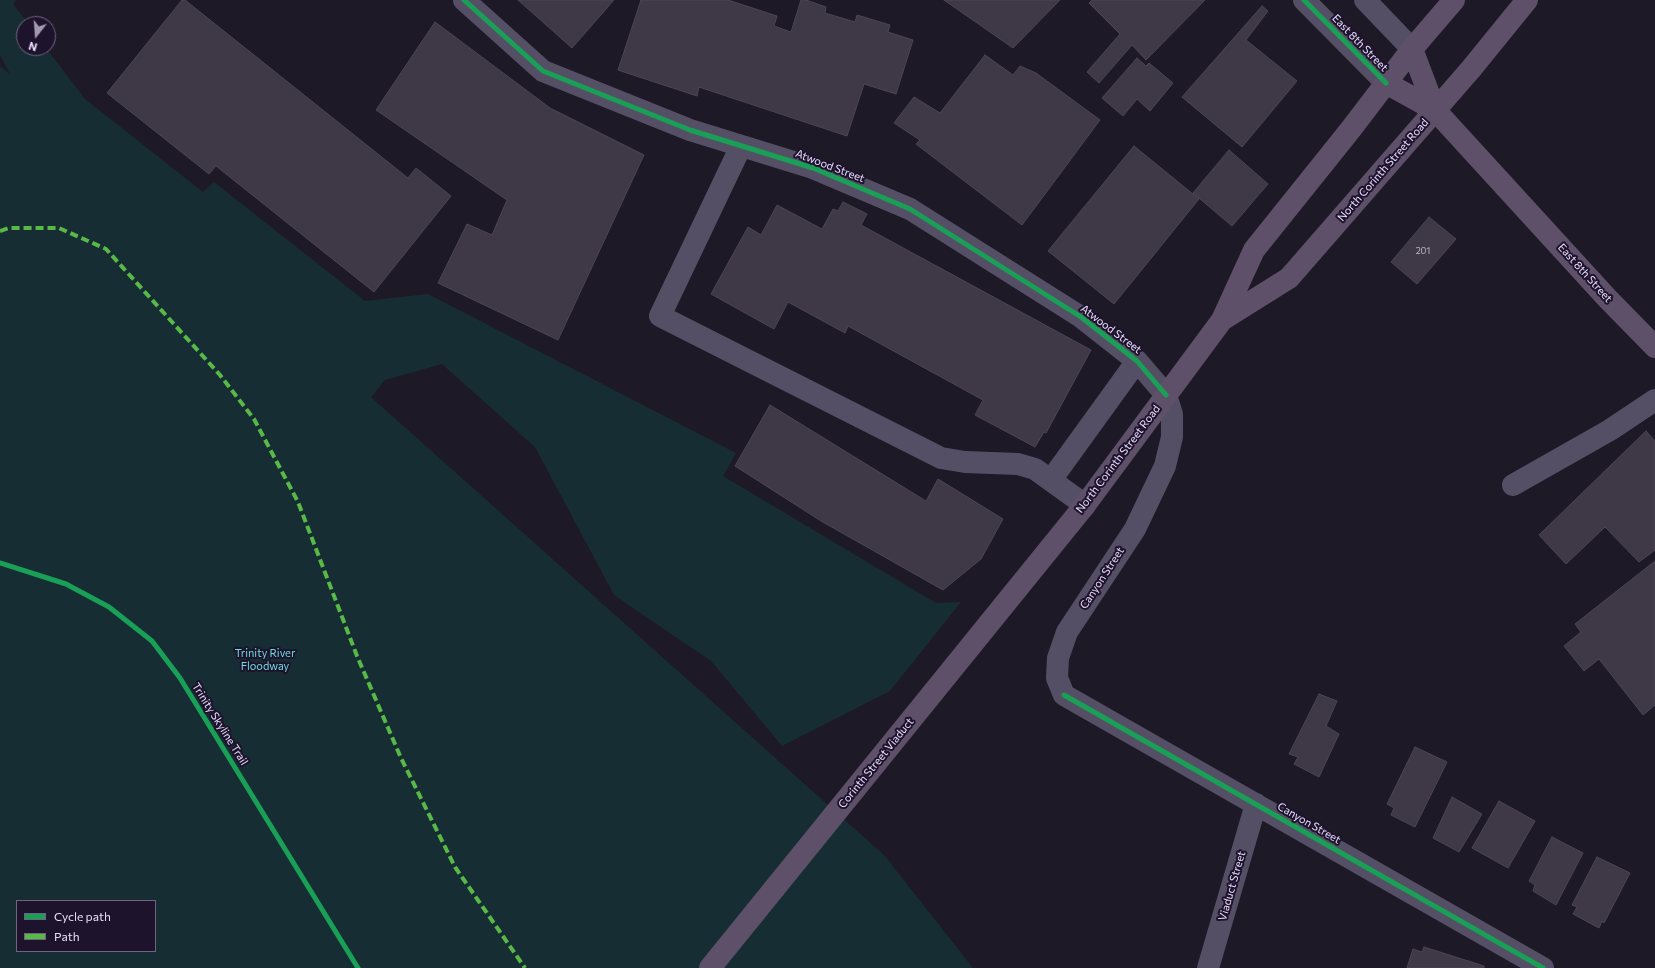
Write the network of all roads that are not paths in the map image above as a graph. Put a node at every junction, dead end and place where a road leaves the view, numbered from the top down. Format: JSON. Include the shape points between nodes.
{"nodes":[{"id":1,"x":464,"y":0,"type":"edge"},
{"id":2,"x":1304,"y":0,"type":"edge"},
{"id":3,"x":1365,"y":0,"type":"edge"},
{"id":4,"x":1454,"y":0,"type":"edge"},
{"id":5,"x":1527,"y":0,"type":"edge"},
{"id":6,"x":1412,"y":49,"type":"junction"},
{"id":7,"x":1386,"y":83,"type":"junction"},
{"id":8,"x":1435,"y":110,"type":"junction"},
{"id":9,"x":741,"y":146,"type":"junction"},
{"id":10,"x":1222,"y":320,"type":"junction"},
{"id":11,"x":1655,"y":347,"type":"edge"},
{"id":12,"x":1137,"y":361,"type":"junction"},
{"id":13,"x":1166,"y":395,"type":"junction"},
{"id":14,"x":1655,"y":400,"type":"edge"},
{"id":15,"x":1051,"y":480,"type":"junction"},
{"id":16,"x":1513,"y":486,"type":"dead end"},
{"id":17,"x":1085,"y":505,"type":"junction"},
{"id":18,"x":1042,"y":558,"type":"joint"},
{"id":19,"x":1256,"y":804,"type":"junction"},
{"id":20,"x":1537,"y":967,"type":"edge"},
{"id":21,"x":710,"y":968,"type":"edge"},
{"id":22,"x":1208,"y":968,"type":"edge"}],
"edges":[{"from":1,"to":9,"type":"street","name":"Atwood Street","via":[[543,71],[690,130]]},
{"from":2,"to":7,"type":"street","name":"East 8th Street"},
{"from":3,"to":6,"type":"street","name":"East 8th Street"},
{"from":4,"to":6,"type":"main road","name":"North Corinth Street Road"},
{"from":5,"to":8,"type":"main road","name":"North Corinth Street Road"},
{"from":6,"to":7,"type":"main road","name":"North Corinth Street Road"},
{"from":6,"to":8,"type":"main road","name":"East 8th Street"},
{"from":7,"to":8,"type":"main road","name":"East 8th Street"},
{"from":7,"to":10,"type":"main road","name":"North Corinth Street Road","via":[[1254,250]]},
{"from":8,"to":10,"type":"main road","name":"North Corinth Street Road","via":[[1289,278]]},
{"from":8,"to":11,"type":"main road","name":"East 8th Street"},
{"from":9,"to":12,"type":"street","name":"Atwood Street","via":[[813,168],[910,209],[1081,317]]},
{"from":9,"to":15,"type":"street","via":[[660,316],[941,458],[965,462],[1018,464],[1035,469]]},
{"from":10,"to":13,"type":"main road","name":"North Corinth Street Road"},
{"from":12,"to":13,"type":"street","name":"Atwood Street"},
{"from":12,"to":15,"type":"street"},
{"from":13,"to":17,"type":"main road","name":"North Corinth Street Road"},
{"from":13,"to":19,"type":"street","name":"Canyon Street","via":[[1172,414],[1172,437],[1165,466],[1135,529],[1067,632],[1058,658],[1057,678],[1064,695]]},
{"from":14,"to":16,"type":"street","via":[[1610,430]]},
{"from":15,"to":17,"type":"street"},
{"from":17,"to":18,"type":"main road","name":"North Corinth Street Road"},
{"from":18,"to":21,"type":"main road","name":"Corinth Street Viaduct"},
{"from":19,"to":20,"type":"street","name":"Canyon Street"},
{"from":19,"to":22,"type":"street","name":"Viaduct Street"}]}
